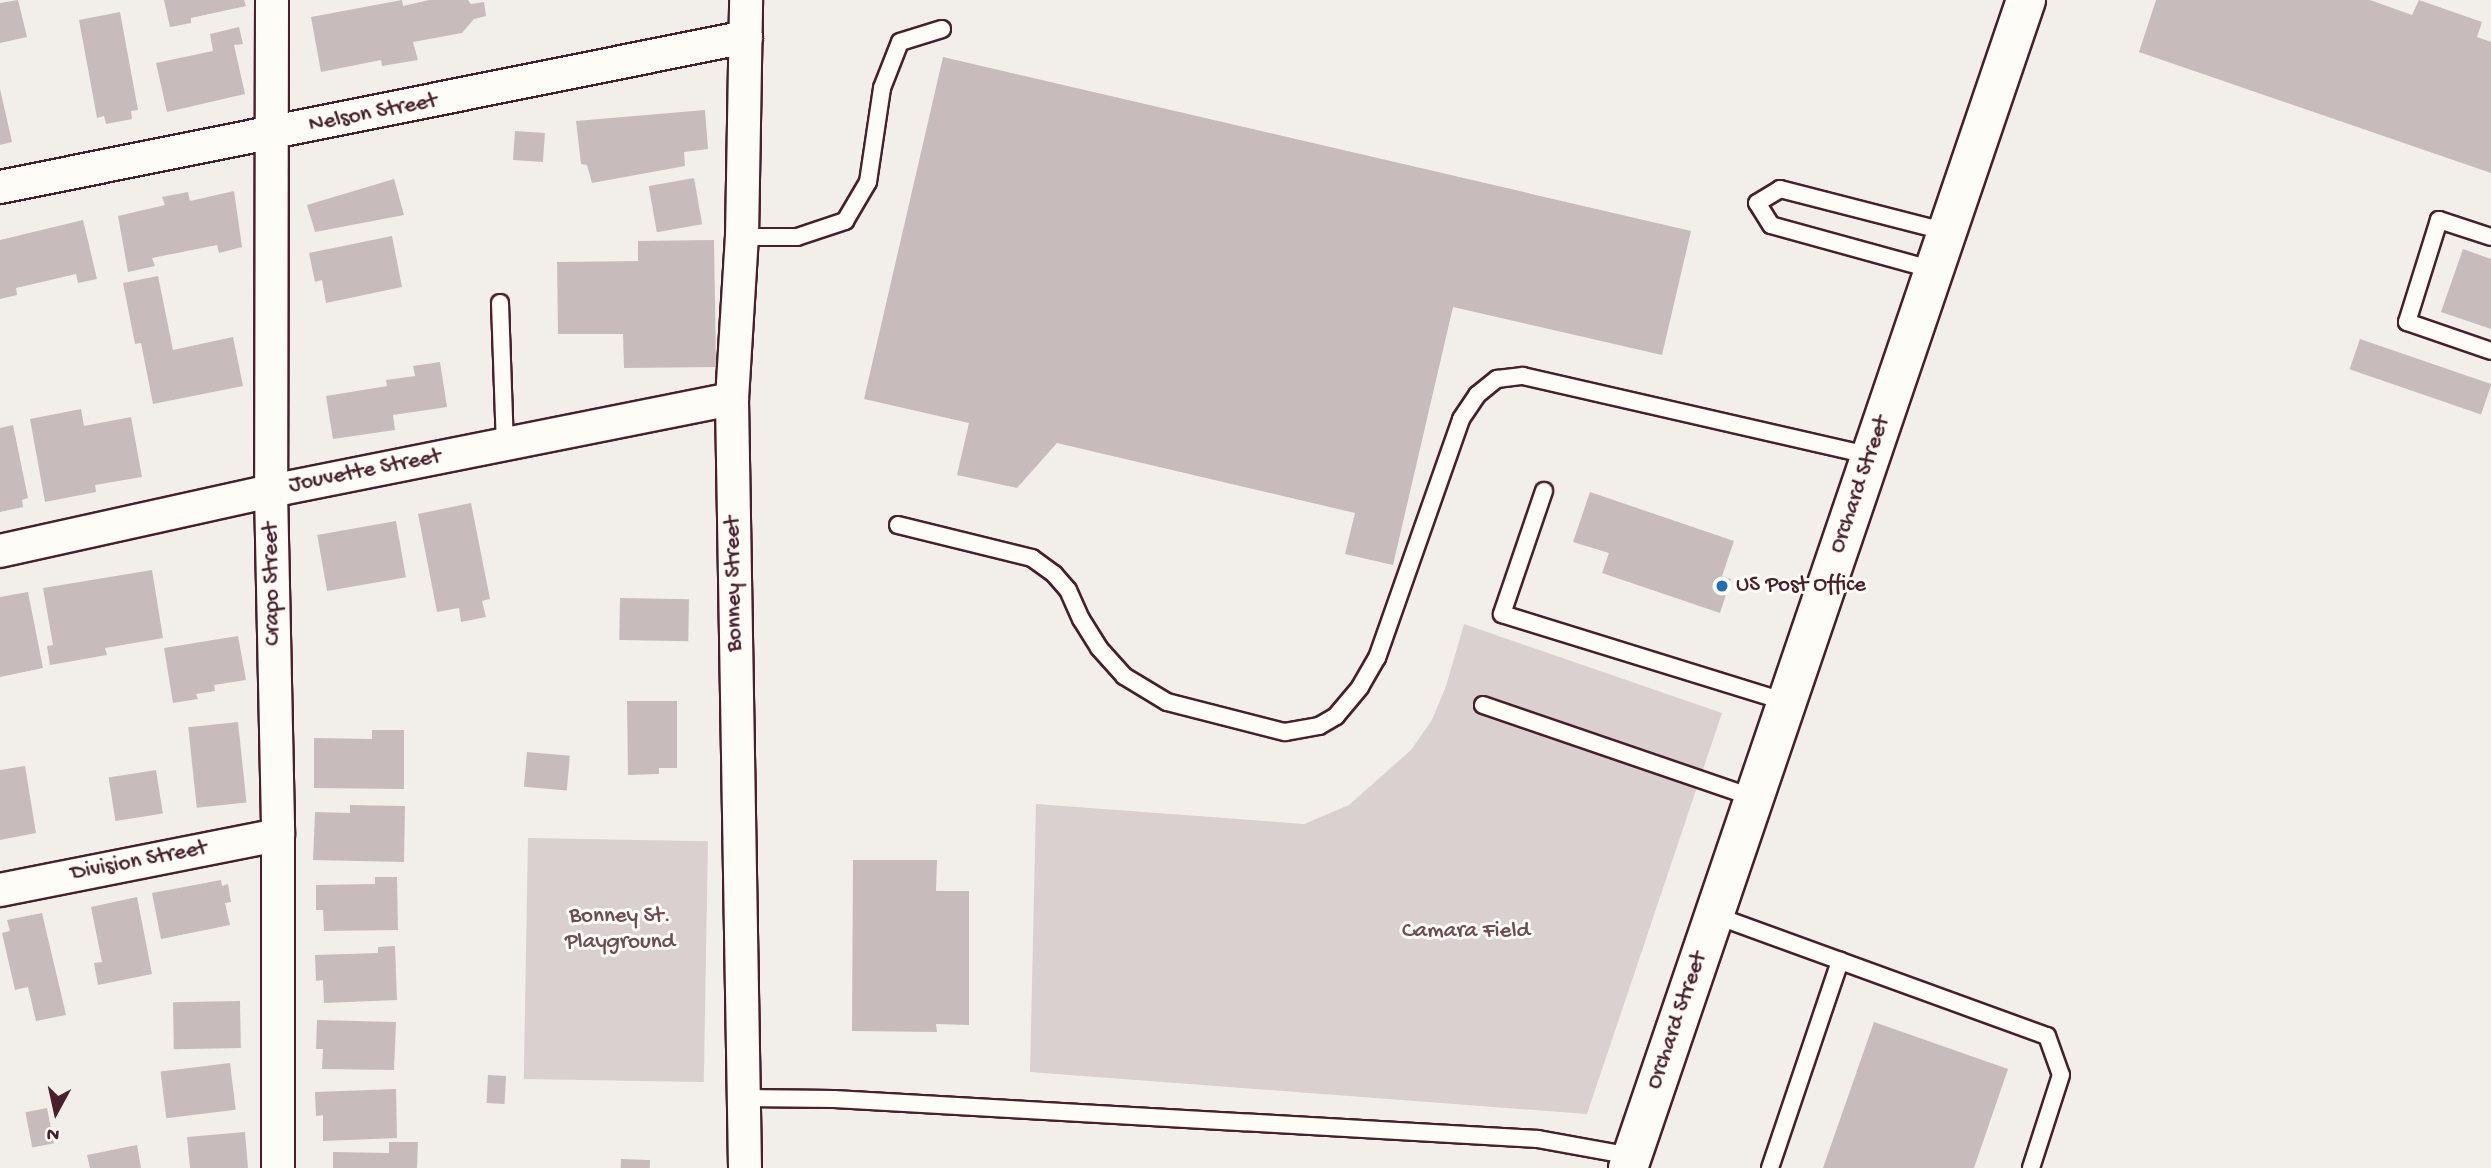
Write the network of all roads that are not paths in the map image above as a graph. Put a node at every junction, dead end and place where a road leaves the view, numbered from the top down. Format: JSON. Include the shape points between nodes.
{"nodes":[{"id":1,"x":272,"y":0,"type":"edge"},
{"id":2,"x":746,"y":0,"type":"edge"},
{"id":3,"x":2026,"y":0,"type":"edge"},
{"id":4,"x":942,"y":29,"type":"dead end"},
{"id":5,"x":746,"y":37,"type":"junction"},
{"id":6,"x":272,"y":135,"type":"junction"},
{"id":7,"x":0,"y":187,"type":"edge"},
{"id":8,"x":1947,"y":232,"type":"junction"},
{"id":9,"x":742,"y":237,"type":"junction"},
{"id":10,"x":2491,"y":237,"type":"edge"},
{"id":11,"x":1934,"y":270,"type":"junction"},
{"id":12,"x":500,"y":303,"type":"dead end"},
{"id":13,"x":2491,"y":351,"type":"edge"},
{"id":14,"x":732,"y":399,"type":"junction"},
{"id":15,"x":505,"y":444,"type":"junction"},
{"id":16,"x":1871,"y":456,"type":"junction"},
{"id":17,"x":271,"y":491,"type":"junction"},
{"id":18,"x":1544,"y":491,"type":"dead end"},
{"id":19,"x":898,"y":525,"type":"dead end"},
{"id":20,"x":0,"y":551,"type":"edge"},
{"id":21,"x":1787,"y":702,"type":"junction"},
{"id":22,"x":1483,"y":705,"type":"dead end"},
{"id":23,"x":1754,"y":799,"type":"junction"},
{"id":24,"x":278,"y":835,"type":"junction"},
{"id":25,"x":0,"y":890,"type":"edge"},
{"id":26,"x":1714,"y":915,"type":"junction"},
{"id":27,"x":1840,"y":961,"type":"junction"},
{"id":28,"x":744,"y":1098,"type":"junction"},
{"id":29,"x":1630,"y":1162,"type":"edge"},
{"id":30,"x":278,"y":1168,"type":"edge"},
{"id":31,"x":746,"y":1168,"type":"edge"},
{"id":32,"x":1770,"y":1168,"type":"edge"},
{"id":33,"x":2031,"y":1168,"type":"edge"}],
"edges":[{"from":1,"to":6,"type":"street","name":"Crapo Street"},
{"from":2,"to":5,"type":"street","name":"Bonney Street"},
{"from":3,"to":8,"type":"street","name":"Orchard Street"},
{"from":4,"to":9,"type":"lane","via":[[900,42],[881,88],[868,182],[845,221],[797,237]]},
{"from":5,"to":6,"type":"street","name":"Nelson Street"},
{"from":5,"to":9,"type":"street","name":"Bonney Street"},
{"from":6,"to":7,"type":"street","name":"Nelson Street"},
{"from":6,"to":17,"type":"street","name":"Crapo Street"},
{"from":8,"to":11,"type":"street","name":"Orchard Street"},
{"from":8,"to":11,"type":"lane","via":[[1780,189],[1756,202],[1771,225]]},
{"from":9,"to":14,"type":"street","name":"Bonney Street"},
{"from":10,"to":13,"type":"lane","via":[[2439,220],[2407,322]]},
{"from":11,"to":16,"type":"street","name":"Orchard Street"},
{"from":12,"to":15,"type":"lane"},
{"from":14,"to":15,"type":"street","name":"Jouvette Street"},
{"from":14,"to":28,"type":"street","name":"Bonney Street"},
{"from":15,"to":17,"type":"street","name":"Jouvette Street"},
{"from":16,"to":19,"type":"lane","via":[[1523,376],[1497,379],[1477,395],[1461,419],[1377,658],[1360,687],[1328,721],[1285,732],[1167,702],[1124,676],[1080,619],[1068,590],[1032,558]]},
{"from":16,"to":21,"type":"street","name":"Orchard Street"},
{"from":17,"to":20,"type":"street","name":"Jouvette Street"},
{"from":17,"to":24,"type":"street","name":"Crapo Street"},
{"from":18,"to":21,"type":"lane","via":[[1502,614]]},
{"from":21,"to":23,"type":"street","name":"Orchard Street"},
{"from":22,"to":23,"type":"lane"},
{"from":23,"to":26,"type":"street","name":"Orchard Street"},
{"from":24,"to":25,"type":"street","name":"Division Street"},
{"from":24,"to":30,"type":"street","name":"Crapo Street"},
{"from":26,"to":27,"type":"lane"},
{"from":26,"to":29,"type":"street","name":"Orchard Street"},
{"from":27,"to":32,"type":"lane"},
{"from":27,"to":33,"type":"lane","via":[[2047,1037],[2061,1075]]},
{"from":28,"to":29,"type":"lane","via":[[834,1099],[1538,1139]]},
{"from":28,"to":31,"type":"street","name":"Bonney Street"}]}
